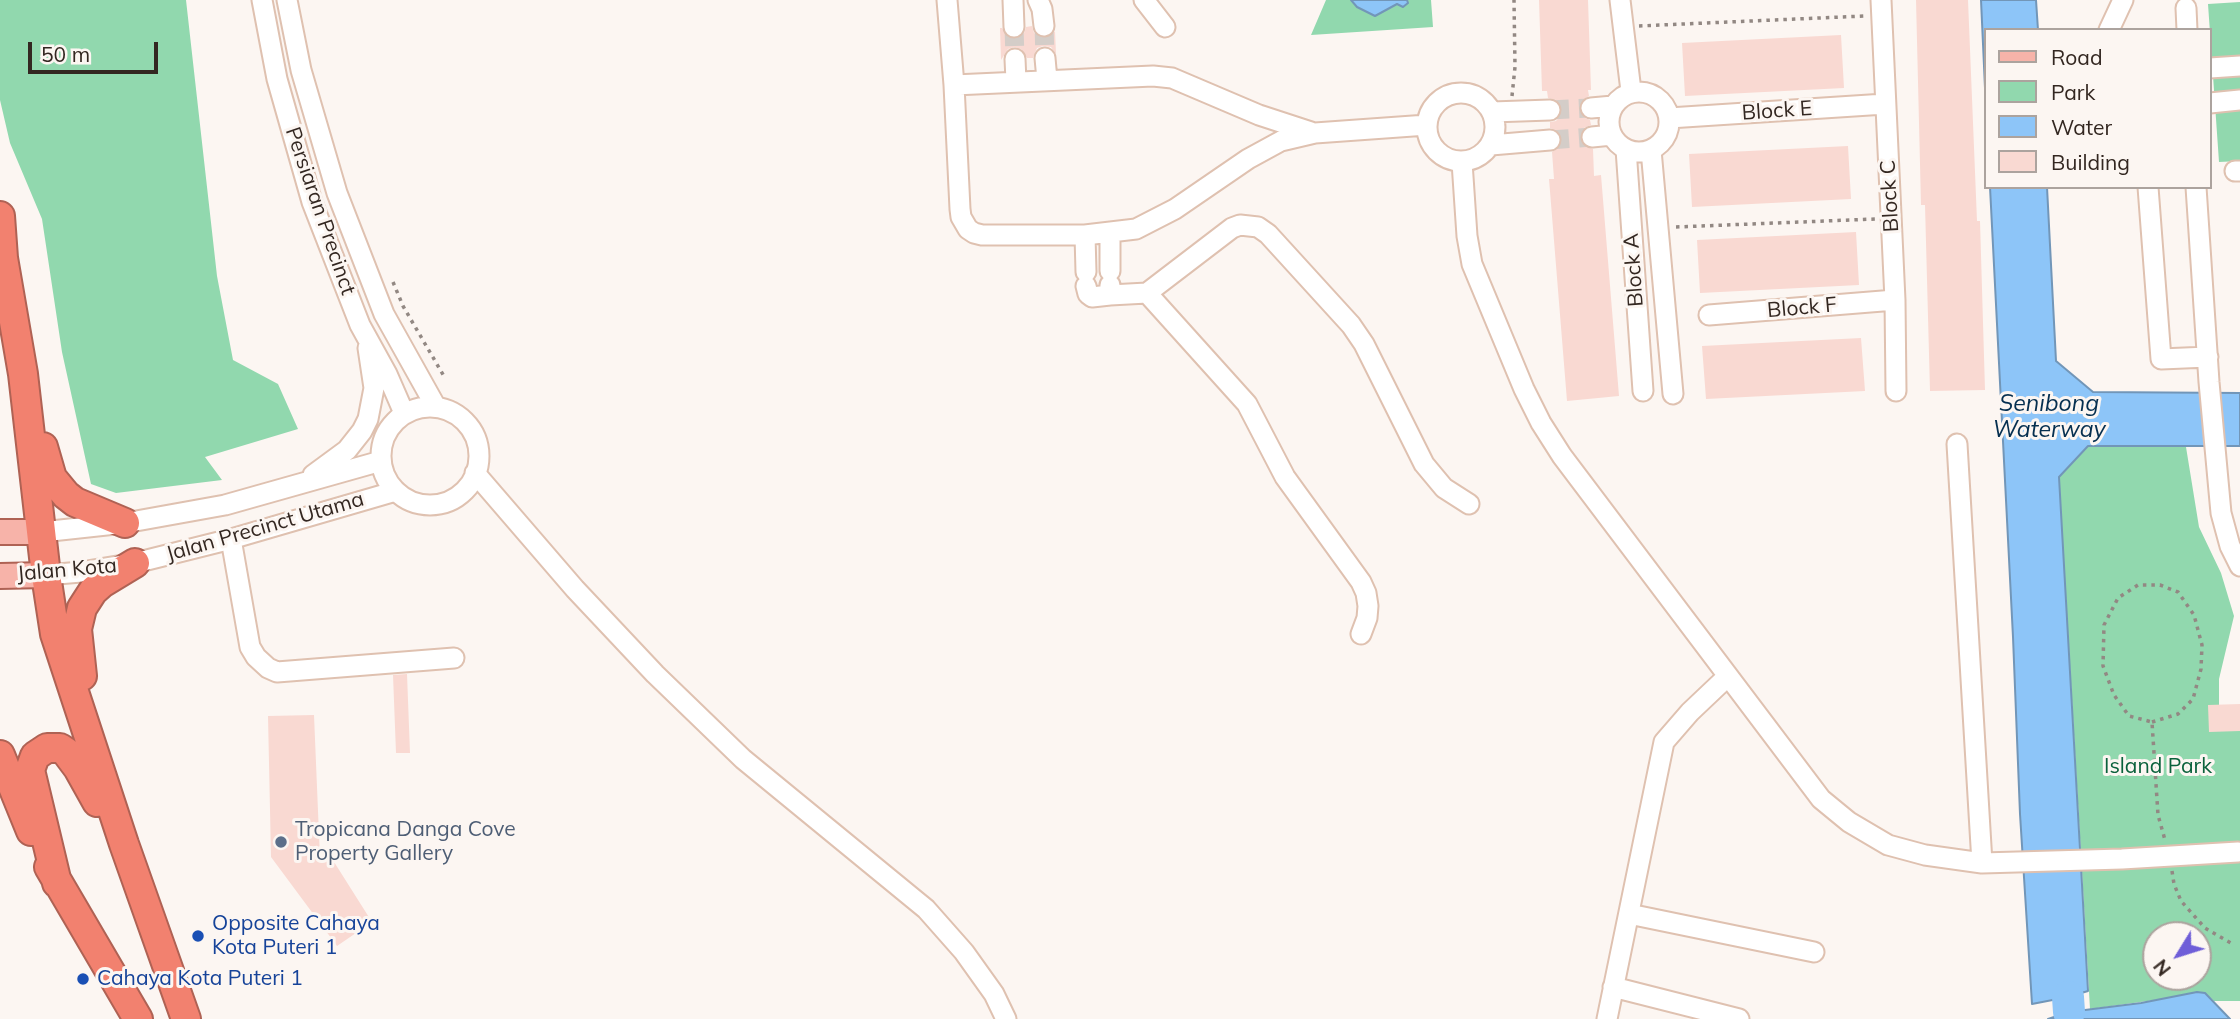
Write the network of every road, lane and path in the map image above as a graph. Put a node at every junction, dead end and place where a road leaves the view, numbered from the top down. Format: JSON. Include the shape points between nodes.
{"nodes":[{"id":1,"x":262,"y":0,"type":"edge"},
{"id":2,"x":287,"y":0,"type":"edge"},
{"id":3,"x":947,"y":0,"type":"edge"},
{"id":4,"x":1013,"y":0,"type":"edge"},
{"id":5,"x":1038,"y":0,"type":"edge"},
{"id":6,"x":1144,"y":0,"type":"edge"},
{"id":7,"x":1514,"y":0,"type":"edge"},
{"id":8,"x":1620,"y":0,"type":"edge"},
{"id":9,"x":2123,"y":0,"type":"edge"},
{"id":10,"x":1881,"y":8,"type":"edge"},
{"id":11,"x":2186,"y":8,"type":"dead end"},
{"id":12,"x":1044,"y":26,"type":"tunnel mouth"},
{"id":13,"x":1623,"y":26,"type":"junction"},
{"id":14,"x":1014,"y":27,"type":"tunnel mouth"},
{"id":15,"x":1165,"y":27,"type":"dead end"},
{"id":16,"x":2110,"y":28,"type":"edge"},
{"id":17,"x":2187,"y":28,"type":"edge"},
{"id":18,"x":1045,"y":58,"type":"tunnel mouth"},
{"id":19,"x":1015,"y":59,"type":"tunnel mouth"},
{"id":20,"x":2240,"y":66,"type":"edge"},
{"id":21,"x":2212,"y":68,"type":"edge"},
{"id":22,"x":1046,"y":80,"type":"junction"},
{"id":23,"x":1016,"y":81,"type":"junction"},
{"id":24,"x":954,"y":85,"type":"junction"},
{"id":25,"x":1631,"y":91,"type":"junction"},
{"id":26,"x":2240,"y":100,"type":"edge"},
{"id":27,"x":2212,"y":103,"type":"edge"},
{"id":28,"x":1885,"y":104,"type":"junction"},
{"id":29,"x":1613,"y":106,"type":"junction"},
{"id":30,"x":1591,"y":108,"type":"tunnel mouth"},
{"id":31,"x":1550,"y":110,"type":"tunnel mouth"},
{"id":32,"x":1501,"y":112,"type":"junction"},
{"id":33,"x":1669,"y":118,"type":"junction"},
{"id":34,"x":1427,"y":125,"type":"junction"},
{"id":35,"x":1315,"y":133,"type":"junction"},
{"id":36,"x":1592,"y":137,"type":"tunnel mouth"},
{"id":37,"x":1550,"y":140,"type":"tunnel mouth"},
{"id":38,"x":1619,"y":142,"type":"junction"},
{"id":39,"x":1490,"y":145,"type":"junction"},
{"id":40,"x":1651,"y":150,"type":"junction"},
{"id":41,"x":1462,"y":162,"type":"junction"},
{"id":42,"x":2148,"y":189,"type":"edge"},
{"id":43,"x":2196,"y":189,"type":"edge"},
{"id":44,"x":0,"y":216,"type":"edge"},
{"id":45,"x":1891,"y":219,"type":"junction"},
{"id":46,"x":1658,"y":228,"type":"junction"},
{"id":47,"x":1110,"y":233,"type":"junction"},
{"id":48,"x":1085,"y":235,"type":"junction"},
{"id":49,"x":2,"y":267,"type":"edge"},
{"id":50,"x":392,"y":281,"type":"dead end"},
{"id":51,"x":1110,"y":284,"type":"junction"},
{"id":52,"x":1147,"y":293,"type":"junction"},
{"id":53,"x":1895,"y":300,"type":"junction"},
{"id":54,"x":1709,"y":315,"type":"dead end"},
{"id":55,"x":366,"y":337,"type":"junction"},
{"id":56,"x":2208,"y":357,"type":"junction"},
{"id":57,"x":23,"y":374,"type":"junction"},
{"id":58,"x":445,"y":378,"type":"dead end"},
{"id":59,"x":1643,"y":391,"type":"dead end"},
{"id":60,"x":1896,"y":391,"type":"dead end"},
{"id":61,"x":1673,"y":394,"type":"dead end"},
{"id":62,"x":436,"y":407,"type":"junction"},
{"id":63,"x":404,"y":414,"type":"junction"},
{"id":64,"x":1957,"y":444,"type":"dead end"},
{"id":65,"x":381,"y":461,"type":"junction"},
{"id":66,"x":475,"y":473,"type":"junction"},
{"id":67,"x":297,"y":485,"type":"junction"},
{"id":68,"x":396,"y":491,"type":"junction"},
{"id":69,"x":1469,"y":504,"type":"dead end"},
{"id":70,"x":125,"y":523,"type":"junction"},
{"id":71,"x":0,"y":532,"type":"edge"},
{"id":72,"x":42,"y":532,"type":"junction"},
{"id":73,"x":231,"y":539,"type":"junction"},
{"id":74,"x":135,"y":563,"type":"junction"},
{"id":75,"x":2240,"y":566,"type":"edge"},
{"id":76,"x":46,"y":575,"type":"junction"},
{"id":77,"x":0,"y":576,"type":"edge"},
{"id":78,"x":1361,"y":634,"type":"dead end"},
{"id":79,"x":454,"y":658,"type":"dead end"},
{"id":80,"x":1728,"y":676,"type":"junction"},
{"id":81,"x":2152,"y":722,"type":"junction"},
{"id":82,"x":88,"y":735,"type":"junction"},
{"id":83,"x":0,"y":755,"type":"edge"},
{"id":84,"x":2239,"y":851,"type":"edge"},
{"id":85,"x":2170,"y":856,"type":"junction"},
{"id":86,"x":1982,"y":863,"type":"junction"},
{"id":87,"x":132,"y":867,"type":"junction"},
{"id":88,"x":57,"y":883,"type":"junction"},
{"id":89,"x":1629,"y":914,"type":"junction"},
{"id":90,"x":2231,"y":943,"type":"dead end"},
{"id":91,"x":1814,"y":951,"type":"dead end"},
{"id":92,"x":1613,"y":987,"type":"junction"},
{"id":93,"x":138,"y":1019,"type":"edge"},
{"id":94,"x":186,"y":1019,"type":"edge"},
{"id":95,"x":1006,"y":1019,"type":"edge"},
{"id":96,"x":1607,"y":1019,"type":"edge"},
{"id":97,"x":1740,"y":1019,"type":"edge"}],
"edges":[{"from":1,"to":55,"type":"street","name":"Persiaran Precinct","via":[[277,79],[312,202]]},
{"from":2,"to":62,"type":"street","name":"Persiaran Precinct","via":[[301,70],[337,193],[384,314]]},
{"from":3,"to":24,"type":"street"},
{"from":4,"to":14,"type":"street"},
{"from":5,"to":12,"type":"street"},
{"from":6,"to":15,"type":"street"},
{"from":7,"to":32,"type":"path","via":[[1515,67]]},
{"from":8,"to":13,"type":"street"},
{"from":9,"to":16,"type":"street"},
{"from":10,"to":13,"type":"path"},
{"from":10,"to":28,"type":"street","name":"Block C"},
{"from":11,"to":17,"type":"street"},
{"from":13,"to":25,"type":"street"},
{"from":18,"to":22,"type":"street"},
{"from":19,"to":23,"type":"street"},
{"from":20,"to":21,"type":"street"},
{"from":22,"to":23,"type":"street"},
{"from":22,"to":35,"type":"street","via":[[1172,78],[1270,120]]},
{"from":23,"to":24,"type":"street"},
{"from":24,"to":48,"type":"street","via":[[960,209],[968,229],[982,235]]},
{"from":25,"to":29,"type":"street"},
{"from":25,"to":33,"type":"street","via":[[1653,94],[1667,108]]},
{"from":26,"to":27,"type":"street"},
{"from":28,"to":33,"type":"street","name":"Block E"},
{"from":28,"to":45,"type":"street","name":"Block C"},
{"from":29,"to":30,"type":"street"},
{"from":29,"to":38,"type":"street","via":[[1609,126]]},
{"from":31,"to":32,"type":"street"},
{"from":32,"to":34,"type":"street","via":[[1477,96],[1455,93],[1435,104]]},
{"from":32,"to":39,"type":"street"},
{"from":33,"to":40,"type":"street","via":[[1666,137]]},
{"from":34,"to":35,"type":"street"},
{"from":34,"to":41,"type":"street","via":[[1433,147]]},
{"from":35,"to":47,"type":"street","via":[[1266,148],[1175,209],[1136,229]]},
{"from":36,"to":38,"type":"street"},
{"from":37,"to":39,"type":"street"},
{"from":38,"to":40,"type":"street","via":[[1634,152]]},
{"from":38,"to":59,"type":"street","name":"Block A"},
{"from":39,"to":41,"type":"street","via":[[1483,154]]},
{"from":40,"to":46,"type":"street"},
{"from":41,"to":80,"type":"street","via":[[1472,264],[1541,423]]},
{"from":42,"to":56,"type":"street","via":[[2161,359]]},
{"from":43,"to":56,"type":"street"},
{"from":44,"to":49,"type":"highway"},
{"from":45,"to":46,"type":"path"},
{"from":45,"to":53,"type":"street","name":"Block C"},
{"from":46,"to":61,"type":"street"},
{"from":47,"to":48,"type":"street"},
{"from":47,"to":51,"type":"street"},
{"from":48,"to":51,"type":"street","via":[[1088,294],[1092,297]]},
{"from":49,"to":57,"type":"highway"},
{"from":50,"to":58,"type":"path"},
{"from":51,"to":52,"type":"street"},
{"from":52,"to":69,"type":"street","via":[[1232,228],[1258,227],[1351,325],[1424,464],[1444,488]]},
{"from":52,"to":78,"type":"street","via":[[1247,404],[1285,477],[1361,582],[1368,606]]},
{"from":53,"to":54,"type":"street","name":"Block F"},
{"from":53,"to":60,"type":"street","name":"Block C"},
{"from":55,"to":63,"type":"street","name":"Persiaran Precinct"},
{"from":55,"to":67,"type":"street","via":[[374,388],[368,419],[347,450]]},
{"from":56,"to":75,"type":"street","via":[[2221,513]]},
{"from":57,"to":70,"type":"highway","via":[[48,467],[58,486],[75,502]]},
{"from":57,"to":72,"type":"highway"},
{"from":62,"to":63,"type":"street"},
{"from":62,"to":66,"type":"street","via":[[468,425],[478,448]]},
{"from":63,"to":65,"type":"street","via":[[388,429]]},
{"from":64,"to":86,"type":"street"},
{"from":65,"to":67,"type":"street","name":"Jalan Precinct Utama"},
{"from":65,"to":68,"type":"street"},
{"from":66,"to":68,"type":"street","via":[[462,492],[441,503],[416,503]]},
{"from":66,"to":95,"type":"street","via":[[575,589],[723,740],[926,909],[964,952]]},
{"from":67,"to":70,"type":"street","name":"Jalan Precinct Utama","via":[[225,505]]},
{"from":68,"to":73,"type":"street","name":"Jalan Precinct Utama"},
{"from":70,"to":72,"type":"street","name":"Jalan Kota"},
{"from":71,"to":72,"type":"main road","name":"Jalan Kota"},
{"from":72,"to":76,"type":"highway"},
{"from":73,"to":74,"type":"street","name":"Jalan Precinct Utama"},
{"from":73,"to":79,"type":"street","via":[[250,647],[268,668],[277,672]]},
{"from":74,"to":76,"type":"street","name":"Jalan Kota"},
{"from":74,"to":82,"type":"highway","via":[[93,591],[79,617]]},
{"from":76,"to":77,"type":"main road","name":"Jalan Kota"},
{"from":76,"to":82,"type":"highway","via":[[55,634]]},
{"from":80,"to":86,"type":"street","via":[[1821,799],[1849,822],[1888,845]]},
{"from":80,"to":89,"type":"street","via":[[1664,742]]},
{"from":81,"to":81,"type":"path","via":[[2129,716],[2114,695],[2103,666],[2104,625],[2118,598],[2138,585],[2160,585],[2178,592],[2194,615],[2202,645],[2193,699],[2178,714]]},
{"from":81,"to":85,"type":"path","via":[[2158,815]]},
{"from":82,"to":87,"type":"highway"},
{"from":83,"to":88,"type":"highway"},
{"from":84,"to":85,"type":"street"},
{"from":85,"to":86,"type":"street"},
{"from":85,"to":90,"type":"path","via":[[2181,901],[2205,928]]},
{"from":87,"to":88,"type":"highway","via":[[72,759],[60,748],[47,748],[35,756],[30,770]]},
{"from":87,"to":94,"type":"highway"},
{"from":88,"to":93,"type":"highway"},
{"from":89,"to":91,"type":"street"},
{"from":89,"to":92,"type":"street"},
{"from":92,"to":96,"type":"street"},
{"from":92,"to":97,"type":"street"}]}
